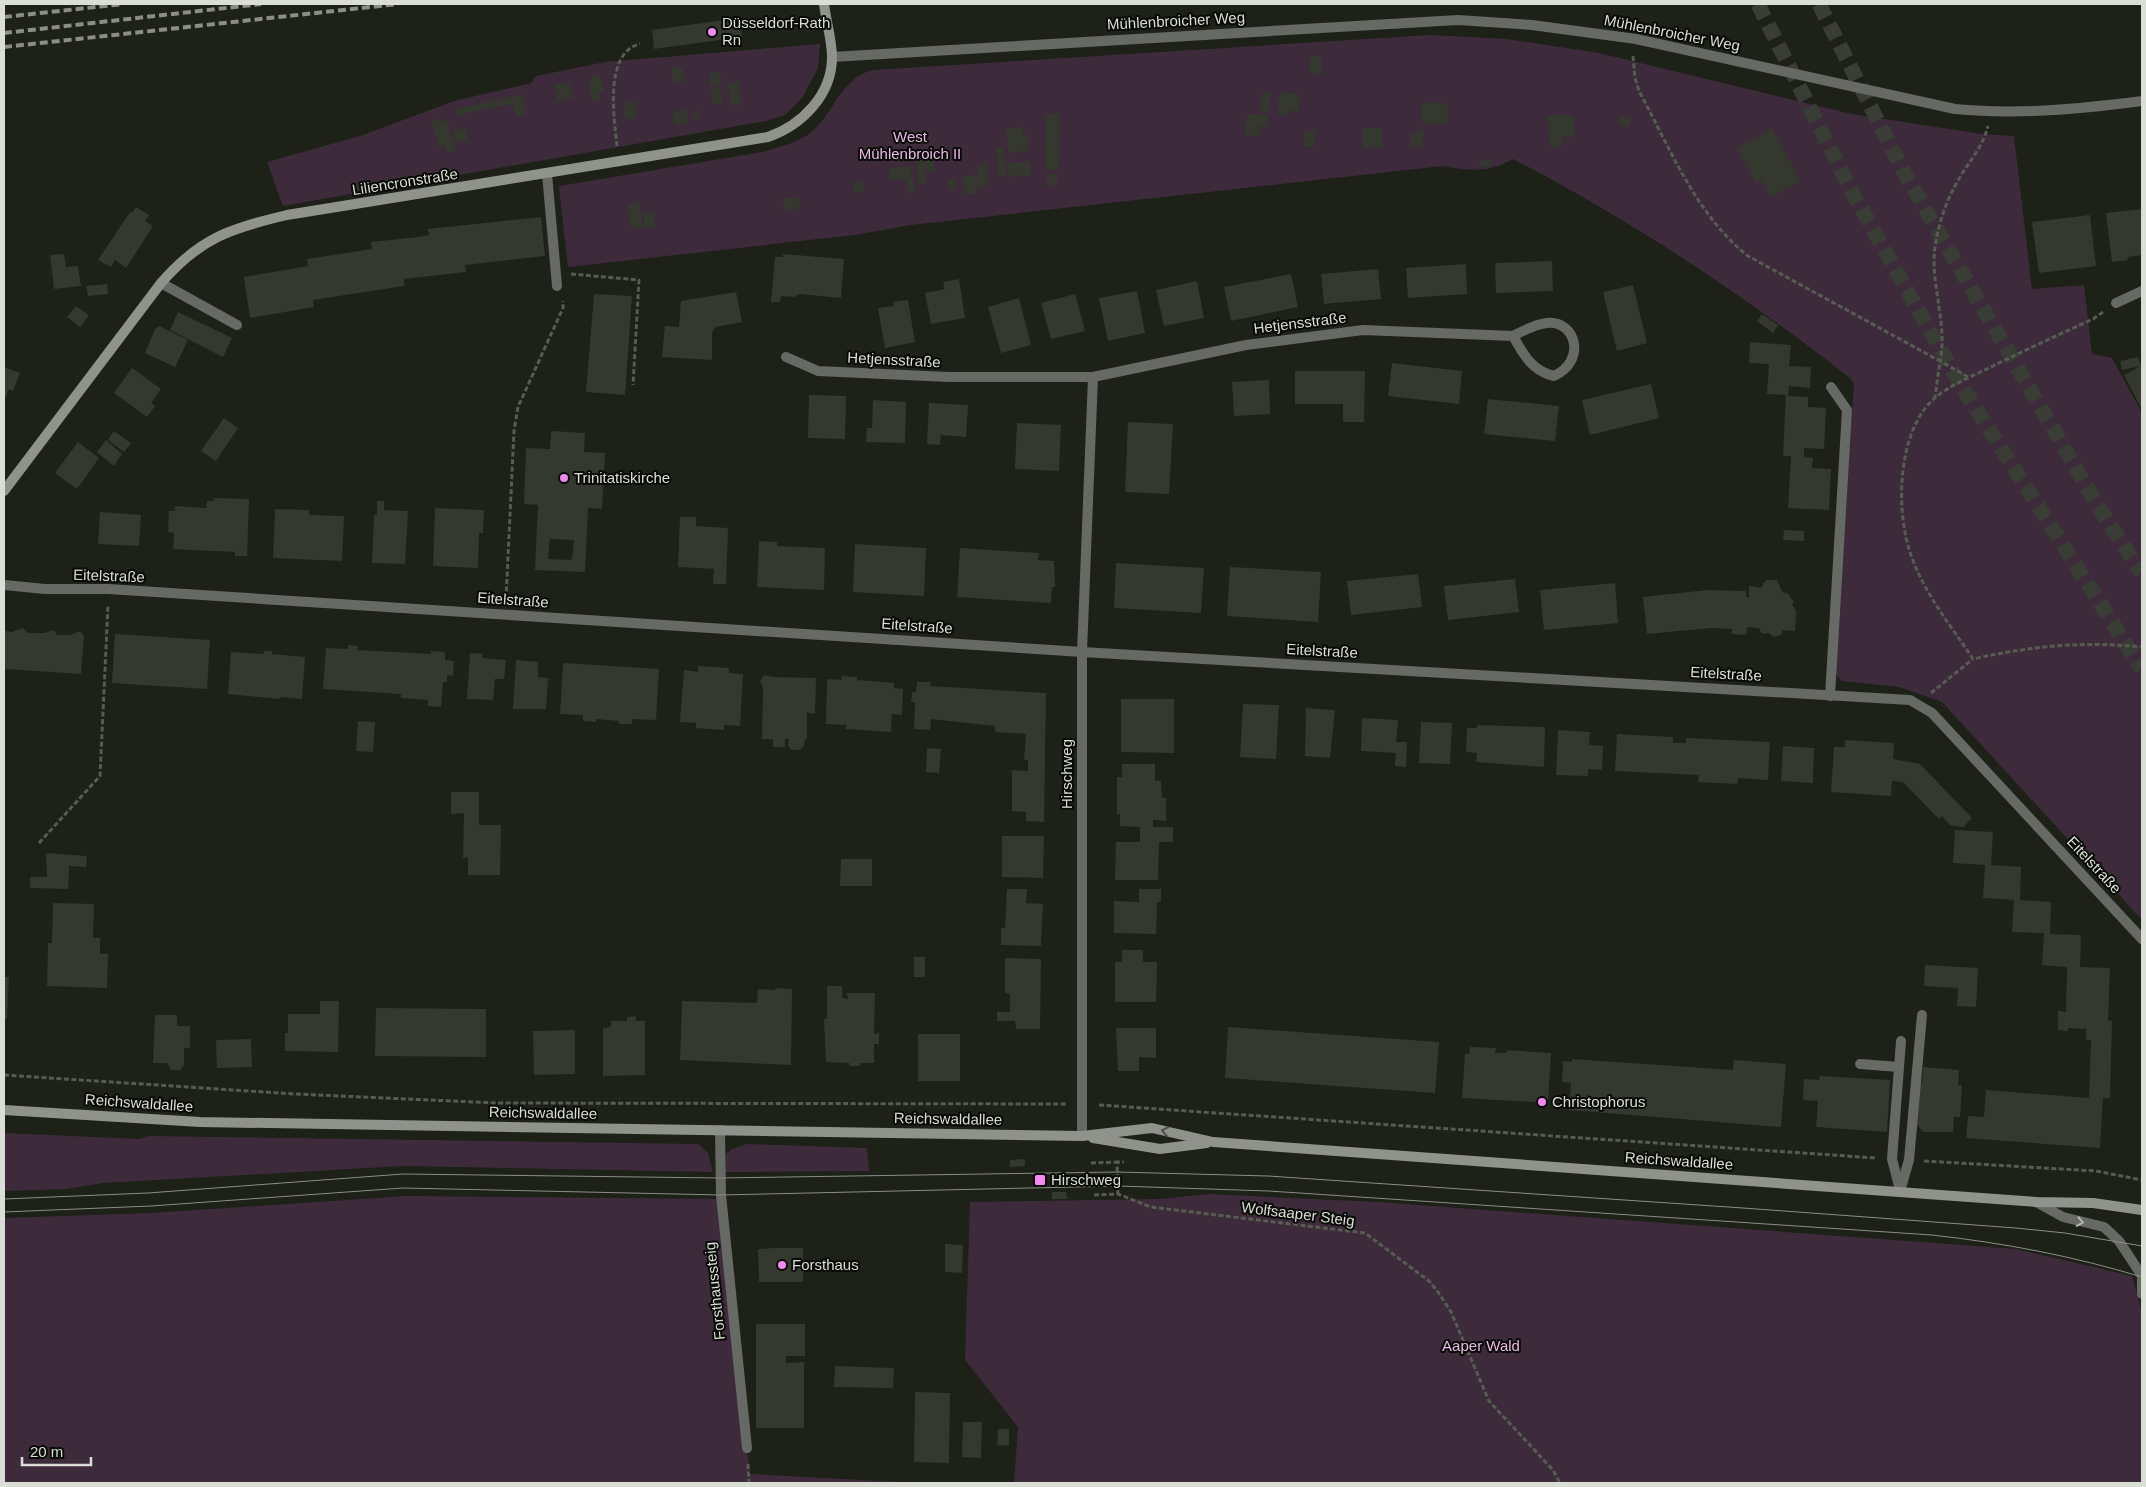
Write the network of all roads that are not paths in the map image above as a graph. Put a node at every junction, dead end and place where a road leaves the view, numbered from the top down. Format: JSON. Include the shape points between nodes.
{"nodes":[{"id":1,"x":824,"y":4,"type":"edge"},
{"id":2,"x":832,"y":57,"type":"junction"},
{"id":3,"x":2142,"y":101,"type":"edge"},
{"id":4,"x":547,"y":174,"type":"junction"},
{"id":5,"x":161,"y":283,"type":"junction"},
{"id":6,"x":557,"y":286,"type":"dead end"},
{"id":7,"x":2142,"y":291,"type":"edge"},
{"id":8,"x":2116,"y":303,"type":"road end"},
{"id":9,"x":237,"y":325,"type":"dead end"},
{"id":10,"x":1513,"y":336,"type":"junction"},
{"id":11,"x":786,"y":357,"type":"dead end"},
{"id":12,"x":1093,"y":377,"type":"junction"},
{"id":13,"x":1831,"y":387,"type":"dead end"},
{"id":14,"x":4,"y":491,"type":"edge"},
{"id":15,"x":4,"y":585,"type":"edge"},
{"id":16,"x":1082,"y":652,"type":"junction"},
{"id":17,"x":1830,"y":696,"type":"junction"},
{"id":18,"x":2142,"y":939,"type":"edge"},
{"id":19,"x":1922,"y":1015,"type":"dead end"},
{"id":20,"x":1901,"y":1042,"type":"dead end"},
{"id":21,"x":1860,"y":1064,"type":"dead end"},
{"id":22,"x":1899,"y":1068,"type":"junction"},
{"id":23,"x":4,"y":1110,"type":"edge"},
{"id":24,"x":720,"y":1130,"type":"junction"},
{"id":25,"x":1082,"y":1136,"type":"junction"},
{"id":26,"x":1213,"y":1142,"type":"junction"},
{"id":27,"x":1900,"y":1191,"type":"junction"},
{"id":28,"x":2036,"y":1202,"type":"junction"},
{"id":29,"x":2142,"y":1210,"type":"edge"},
{"id":30,"x":2142,"y":1272,"type":"edge"},
{"id":31,"x":2142,"y":1294,"type":"edge"},
{"id":32,"x":746,"y":1448,"type":"dead end"}],
"edges":[{"from":1,"to":2,"type":"main road","name":"Liliencronstraße"},
{"from":2,"to":3,"type":"street","name":"Mühlenbroicher Weg","via":[[1458,20],[1532,25],[1636,39],[1955,109],[2051,111]]},
{"from":2,"to":4,"type":"main road","name":"Liliencronstraße","via":[[826,84],[816,103],[805,116],[781,132],[768,137]]},
{"from":4,"to":5,"type":"main road","name":"Liliencronstraße","via":[[287,215],[246,225],[191,252]]},
{"from":4,"to":6,"type":"street"},
{"from":5,"to":9,"type":"street"},
{"from":5,"to":14,"type":"main road","name":"Liliencronstraße"},
{"from":7,"to":8,"type":"street"},
{"from":10,"to":10,"type":"street","name":"Hetjensstraße","via":[[1525,357],[1547,374],[1554,376],[1563,372],[1574,358],[1571,336],[1556,324],[1546,323]]},
{"from":10,"to":12,"type":"street","name":"Hetjensstraße","via":[[1363,330],[1246,345]]},
{"from":11,"to":12,"type":"street","name":"Hetjensstraße","via":[[818,371],[949,377]]},
{"from":12,"to":16,"type":"street"},
{"from":13,"to":17,"type":"street","via":[[1847,410]]},
{"from":15,"to":16,"type":"street","name":"Eitelstraße"},
{"from":16,"to":17,"type":"street","name":"Eitelstraße"},
{"from":16,"to":25,"type":"street","name":"Hirschweg"},
{"from":17,"to":18,"type":"street","name":"Eitelstraße","via":[[1910,700],[1932,713]]},
{"from":19,"to":27,"type":"street","via":[[1909,1160]]},
{"from":20,"to":22,"type":"street"},
{"from":21,"to":22,"type":"street"},
{"from":22,"to":27,"type":"street","via":[[1892,1159]]},
{"from":23,"to":24,"type":"main road","name":"Reichswaldallee","via":[[200,1122]]},
{"from":24,"to":25,"type":"main road","name":"Reichswaldallee"},
{"from":24,"to":32,"type":"street","name":"Forsthaussteig","via":[[721,1195]]},
{"from":25,"to":26,"type":"main road","name":"Reichswaldallee","via":[[1160,1149]]},
{"from":26,"to":25,"type":"main road","name":"Reichswaldallee","one_way":true,"via":[[1152,1128]]},
{"from":26,"to":27,"type":"main road","name":"Reichswaldallee"},
{"from":27,"to":28,"type":"main road","name":"Reichswaldallee"},
{"from":28,"to":29,"type":"main road","name":"Reichswaldallee","via":[[2093,1203]]},
{"from":28,"to":30,"type":"street","one_way":true,"via":[[2063,1217],[2104,1227]]},
{"from":30,"to":31,"type":"street"}]}
